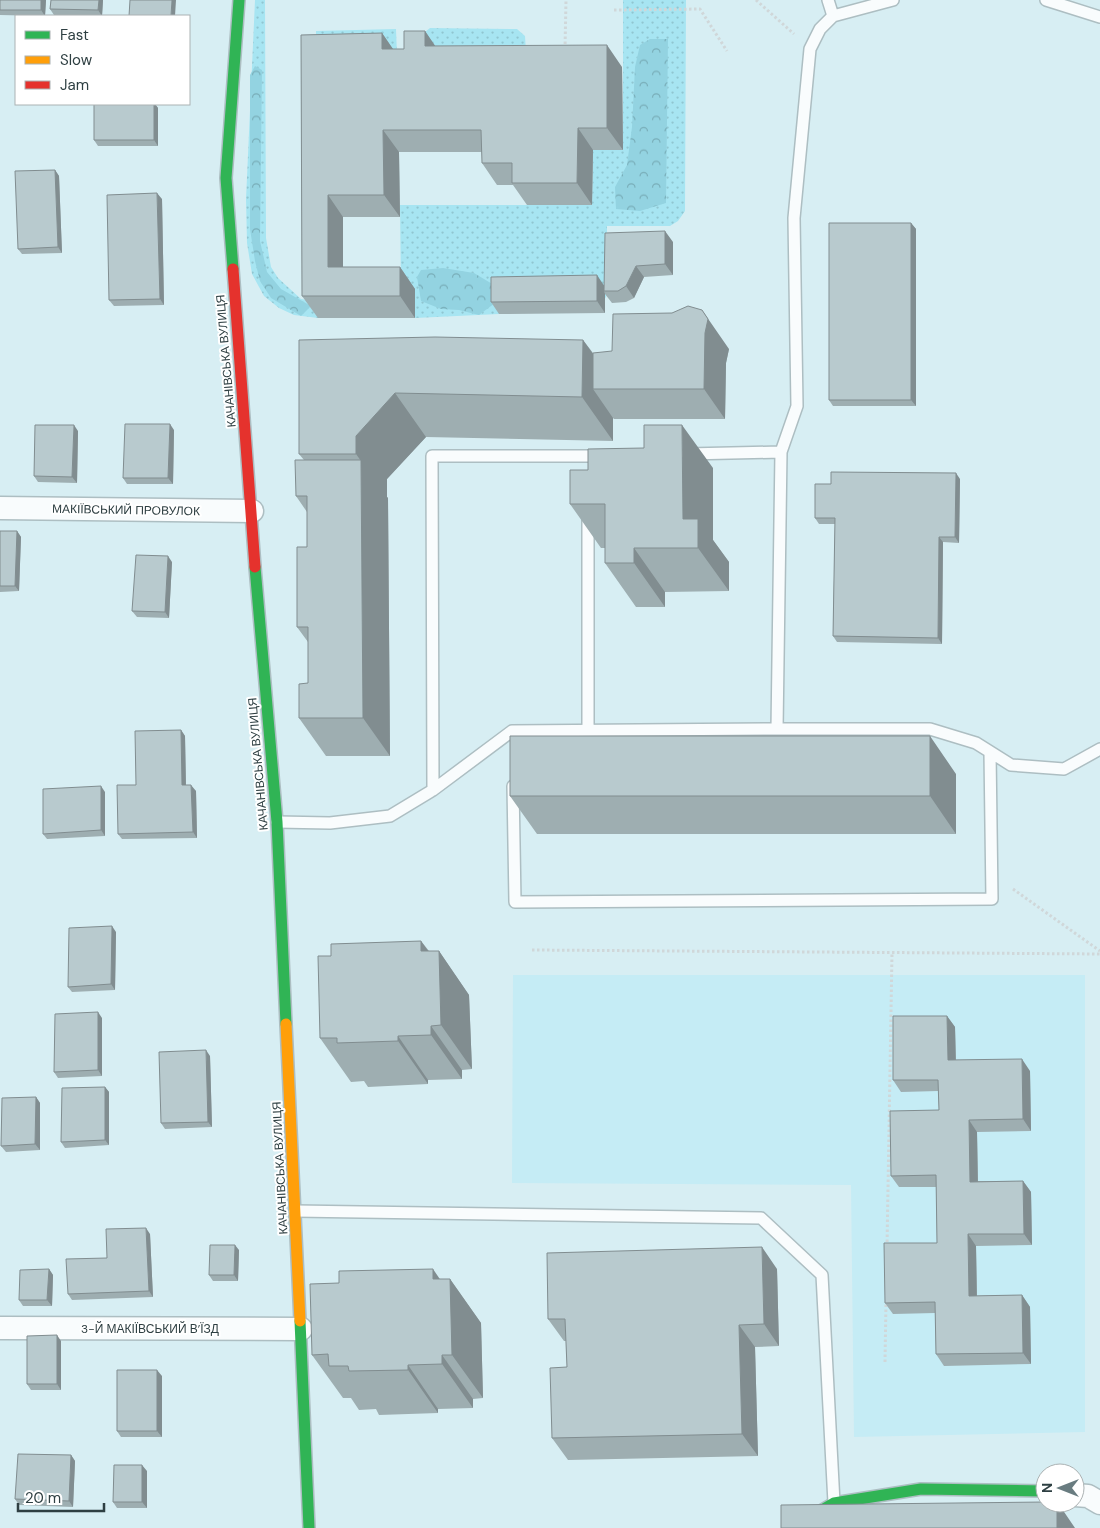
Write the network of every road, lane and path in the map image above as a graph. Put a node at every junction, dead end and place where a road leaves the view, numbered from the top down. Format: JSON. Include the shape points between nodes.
{"nodes":[{"id":1,"x":239,"y":0,"type":"edge"},
{"id":2,"x":566,"y":0,"type":"edge"},
{"id":3,"x":756,"y":0,"type":"edge"},
{"id":4,"x":828,"y":0,"type":"edge"},
{"id":5,"x":893,"y":0,"type":"edge"},
{"id":6,"x":1046,"y":0,"type":"edge"},
{"id":7,"x":614,"y":10,"type":"dead end"},
{"id":8,"x":833,"y":16,"type":"junction"},
{"id":9,"x":1100,"y":17,"type":"edge"},
{"id":10,"x":810,"y":48,"type":"junction"},
{"id":11,"x":727,"y":51,"type":"dead end"},
{"id":12,"x":565,"y":58,"type":"edge"},
{"id":13,"x":781,"y":452,"type":"junction"},
{"id":14,"x":674,"y":454,"type":"edge"},
{"id":15,"x":617,"y":455,"type":"edge"},
{"id":16,"x":588,"y":505,"type":"edge"},
{"id":17,"x":0,"y":508,"type":"edge"},
{"id":18,"x":252,"y":511,"type":"junction"},
{"id":19,"x":777,"y":729,"type":"junction"},
{"id":20,"x":588,"y":730,"type":"junction"},
{"id":21,"x":512,"y":731,"type":"junction"},
{"id":22,"x":1100,"y":749,"type":"edge"},
{"id":23,"x":512,"y":750,"type":"edge"},
{"id":24,"x":990,"y":752,"type":"junction"},
{"id":25,"x":513,"y":769,"type":"edge"},
{"id":26,"x":433,"y":790,"type":"junction"},
{"id":27,"x":277,"y":822,"type":"junction"},
{"id":28,"x":990,"y":886,"type":"junction"},
{"id":29,"x":532,"y":950,"type":"dead end"},
{"id":30,"x":892,"y":953,"type":"junction"},
{"id":31,"x":1100,"y":953,"type":"edge"},
{"id":32,"x":295,"y":1211,"type":"junction"},
{"id":33,"x":887,"y":1252,"type":"edge"},
{"id":34,"x":886,"y":1292,"type":"edge"},
{"id":35,"x":0,"y":1328,"type":"edge"},
{"id":36,"x":301,"y":1329,"type":"junction"},
{"id":37,"x":885,"y":1362,"type":"dead end"},
{"id":38,"x":1035,"y":1491,"type":"edge"},
{"id":39,"x":1085,"y":1496,"type":"edge"},
{"id":40,"x":834,"y":1503,"type":"junction"},
{"id":41,"x":1100,"y":1503,"type":"edge"},
{"id":42,"x":309,"y":1528,"type":"edge"},
{"id":43,"x":792,"y":1528,"type":"edge"}],
"edges":[{"from":1,"to":18,"type":"street","name":"КАЧАНІВСЬКА ВУЛИЦЯ","via":[[226,178]]},
{"from":2,"to":12,"type":"path"},
{"from":3,"to":10,"type":"path"},
{"from":4,"to":8,"type":"lane"},
{"from":5,"to":8,"type":"lane"},
{"from":6,"to":9,"type":"lane"},
{"from":7,"to":11,"type":"path","via":[[700,9]]},
{"from":8,"to":10,"type":"lane","via":[[820,29]]},
{"from":10,"to":13,"type":"lane","via":[[794,218],[798,406]]},
{"from":13,"to":14,"type":"lane"},
{"from":13,"to":19,"type":"lane"},
{"from":15,"to":26,"type":"lane","via":[[588,461],[432,456]]},
{"from":16,"to":20,"type":"lane"},
{"from":17,"to":18,"type":"street","name":"МАКІЇВСЬКИЙ ПРОВУЛОК"},
{"from":18,"to":27,"type":"street","name":"КАЧАНІВСЬКА ВУЛИЦЯ"},
{"from":19,"to":20,"type":"lane"},
{"from":19,"to":24,"type":"lane","via":[[930,729]]},
{"from":20,"to":21,"type":"lane"},
{"from":21,"to":23,"type":"lane"},
{"from":21,"to":26,"type":"lane"},
{"from":22,"to":24,"type":"lane","via":[[1064,768],[1011,764]]},
{"from":24,"to":28,"type":"lane"},
{"from":25,"to":28,"type":"lane","via":[[515,902],[992,899]]},
{"from":26,"to":27,"type":"lane","via":[[390,816],[330,823]]},
{"from":27,"to":32,"type":"street","name":"КАЧАНІВСЬКА ВУЛИЦЯ"},
{"from":28,"to":31,"type":"path","via":[[1008,886]]},
{"from":29,"to":30,"type":"path"},
{"from":30,"to":31,"type":"path"},
{"from":30,"to":33,"type":"path"},
{"from":32,"to":36,"type":"street","name":"КАЧАНІВСЬКА ВУЛИЦЯ"},
{"from":32,"to":40,"type":"lane","via":[[761,1218],[822,1275]]},
{"from":34,"to":37,"type":"path"},
{"from":35,"to":36,"type":"street","name":"3-Й МАКІЇВСЬКИЙ В’ЇЗД"},
{"from":36,"to":42,"type":"street","name":"КАЧАНІВСЬКА ВУЛИЦЯ"},
{"from":38,"to":40,"type":"street","via":[[921,1489]]},
{"from":39,"to":41,"type":"street"},
{"from":40,"to":43,"type":"street"}]}
